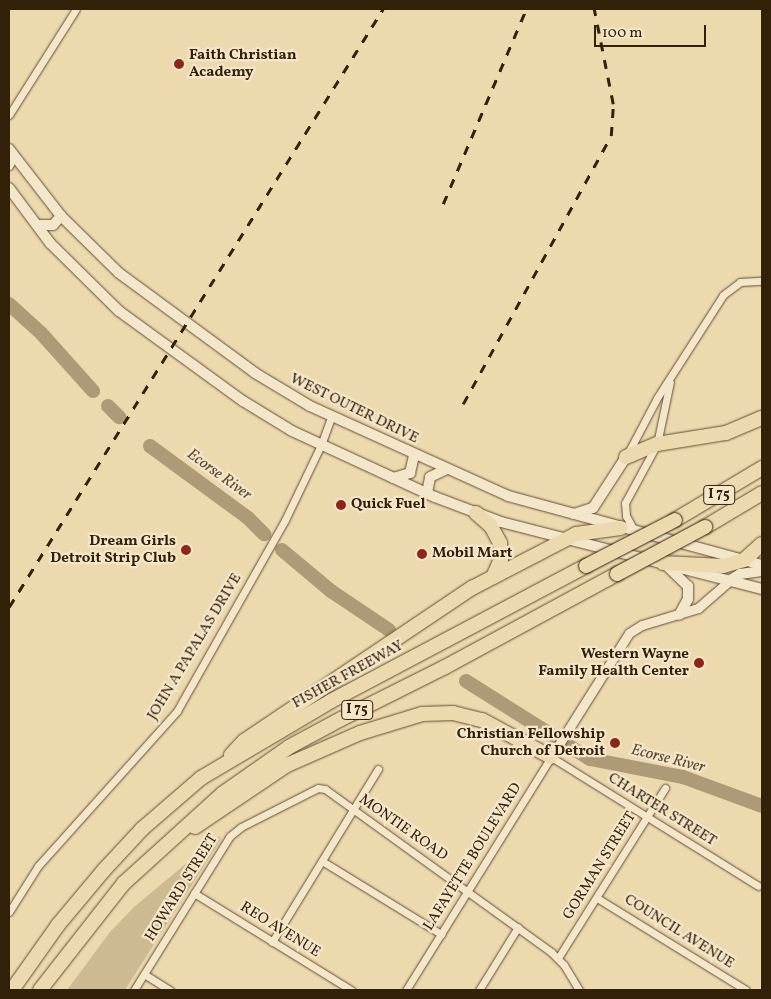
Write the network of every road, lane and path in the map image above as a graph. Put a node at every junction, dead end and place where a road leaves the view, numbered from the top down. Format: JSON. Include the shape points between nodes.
{"nodes":[{"id":1,"x":76,"y":9,"type":"edge"},
{"id":2,"x":9,"y":115,"type":"edge"},
{"id":3,"x":11,"y":153,"type":"edge"},
{"id":4,"x":9,"y":166,"type":"edge"},
{"id":5,"x":9,"y":188,"type":"edge"},
{"id":6,"x":61,"y":216,"type":"junction"},
{"id":7,"x":37,"y":225,"type":"junction"},
{"id":8,"x":762,"y":281,"type":"edge"},
{"id":9,"x":671,"y":377,"type":"junction"},
{"id":10,"x":331,"y":417,"type":"junction"},
{"id":11,"x":762,"y":418,"type":"edge"},
{"id":12,"x":657,"y":444,"type":"junction"},
{"id":13,"x":321,"y":445,"type":"junction"},
{"id":14,"x":414,"y":455,"type":"junction"},
{"id":15,"x":626,"y":458,"type":"junction"},
{"id":16,"x":762,"y":468,"type":"edge"},
{"id":17,"x":445,"y":470,"type":"junction"},
{"id":18,"x":393,"y":478,"type":"junction"},
{"id":19,"x":427,"y":493,"type":"junction"},
{"id":20,"x":762,"y":494,"type":"edge"},
{"id":21,"x":476,"y":513,"type":"junction"},
{"id":22,"x":568,"y":514,"type":"junction"},
{"id":23,"x":621,"y":528,"type":"junction"},
{"id":24,"x":635,"y":532,"type":"junction"},
{"id":25,"x":566,"y":540,"type":"junction"},
{"id":26,"x":762,"y":544,"type":"edge"},
{"id":27,"x":744,"y":560,"type":"junction"},
{"id":28,"x":663,"y":564,"type":"junction"},
{"id":29,"x":762,"y":565,"type":"edge"},
{"id":30,"x":762,"y":570,"type":"edge"},
{"id":31,"x":493,"y":577,"type":"junction"},
{"id":32,"x":729,"y":581,"type":"junction"},
{"id":33,"x":762,"y":589,"type":"edge"},
{"id":34,"x":679,"y":615,"type":"junction"},
{"id":35,"x":555,"y":751,"type":"junction"},
{"id":36,"x":217,"y":769,"type":"junction"},
{"id":37,"x":378,"y":769,"type":"dead end"},
{"id":38,"x":320,"y":788,"type":"joint"},
{"id":39,"x":665,"y":788,"type":"dead end"},
{"id":40,"x":353,"y":810,"type":"junction"},
{"id":41,"x":647,"y":817,"type":"junction"},
{"id":42,"x":322,"y":861,"type":"junction"},
{"id":43,"x":124,"y":883,"type":"junction"},
{"id":44,"x":758,"y":886,"type":"dead end"},
{"id":45,"x":468,"y":891,"type":"junction"},
{"id":46,"x":194,"y":893,"type":"junction"},
{"id":47,"x":597,"y":898,"type":"junction"},
{"id":48,"x":9,"y":912,"type":"edge"},
{"id":49,"x":518,"y":927,"type":"junction"},
{"id":50,"x":441,"y":934,"type":"junction"},
{"id":51,"x":272,"y":942,"type":"junction"},
{"id":52,"x":558,"y":958,"type":"junction"},
{"id":53,"x":144,"y":974,"type":"junction"},
{"id":54,"x":12,"y":990,"type":"edge"},
{"id":55,"x":40,"y":990,"type":"edge"},
{"id":56,"x":134,"y":990,"type":"edge"},
{"id":57,"x":170,"y":990,"type":"edge"},
{"id":58,"x":351,"y":990,"type":"edge"},
{"id":59,"x":406,"y":990,"type":"edge"},
{"id":60,"x":479,"y":990,"type":"edge"},
{"id":61,"x":579,"y":990,"type":"edge"},
{"id":62,"x":746,"y":990,"type":"edge"}],
"edges":[{"from":1,"to":2,"type":"street"},
{"from":3,"to":4,"type":"street"},
{"from":3,"to":6,"type":"main road","name":"WEST OUTER DRIVE"},
{"from":5,"to":7,"type":"main road"},
{"from":6,"to":7,"type":"main road","via":[[53,224]]},
{"from":6,"to":10,"type":"main road","name":"WEST OUTER DRIVE","via":[[98,254],[147,296],[255,373]]},
{"from":7,"to":13,"type":"main road","via":[[86,281],[136,325],[243,401]]},
{"from":8,"to":9,"type":"street","via":[[745,281],[726,291]]},
{"from":9,"to":12,"type":"street"},
{"from":9,"to":15,"type":"street"},
{"from":10,"to":13,"type":"street","name":"JOHN A PAPALAS DRIVE"},
{"from":10,"to":14,"type":"main road","name":"WEST OUTER DRIVE"},
{"from":11,"to":12,"type":"highway","via":[[726,433]]},
{"from":12,"to":15,"type":"highway"},
{"from":12,"to":24,"type":"street","via":[[625,504],[626,516]]},
{"from":13,"to":18,"type":"main road"},
{"from":13,"to":48,"type":"street","name":"JOHN A PAPALAS DRIVE","via":[[285,520],[171,721],[38,866]]},
{"from":14,"to":17,"type":"main road","name":"WEST OUTER DRIVE"},
{"from":14,"to":18,"type":"main road","via":[[410,473]]},
{"from":15,"to":22,"type":"main road","via":[[593,508],[581,514]]},
{"from":16,"to":36,"type":"highway","name":"FISHER FREEWAY","number":"I 75","bridge":true,"via":[[675,520],[331,701]]},
{"from":17,"to":19,"type":"main road","via":[[430,476]]},
{"from":17,"to":22,"type":"main road","name":"WEST OUTER DRIVE","via":[[508,496]]},
{"from":18,"to":19,"type":"main road"},
{"from":19,"to":21,"type":"main road"},
{"from":20,"to":43,"type":"highway","number":"I 75","bridge":true,"via":[[290,747],[222,794]]},
{"from":21,"to":25,"type":"main road"},
{"from":21,"to":31,"type":"highway","via":[[491,526],[500,543],[501,559]]},
{"from":22,"to":23,"type":"main road","name":"WEST OUTER DRIVE"},
{"from":23,"to":24,"type":"main road","name":"WEST OUTER DRIVE"},
{"from":23,"to":25,"type":"highway","via":[[589,531]]},
{"from":24,"to":27,"type":"main road","name":"WEST OUTER DRIVE"},
{"from":25,"to":28,"type":"main road"},
{"from":25,"to":31,"type":"highway"},
{"from":26,"to":27,"type":"highway"},
{"from":27,"to":28,"type":"highway","via":[[712,567]]},
{"from":27,"to":29,"type":"main road","name":"WEST OUTER DRIVE"},
{"from":28,"to":32,"type":"main road"},
{"from":28,"to":34,"type":"main road","via":[[688,586],[688,599]]},
{"from":30,"to":32,"type":"main road","via":[[740,574]]},
{"from":31,"to":36,"type":"highway","via":[[430,615],[244,741]]},
{"from":32,"to":33,"type":"main road"},
{"from":32,"to":34,"type":"street","name":"LAFAYETTE BOULEVARD","via":[[698,608]]},
{"from":34,"to":35,"type":"street","name":"LAFAYETTE BOULEVARD","via":[[642,625],[624,638]]},
{"from":35,"to":41,"type":"street","name":"CHARTER STREET"},
{"from":35,"to":43,"type":"highway","via":[[482,720],[453,713],[409,717],[328,746],[264,779]]},
{"from":35,"to":45,"type":"street","name":"LAFAYETTE BOULEVARD"},
{"from":36,"to":54,"type":"highway","name":"FISHER FREEWAY","number":"I 75","via":[[172,802],[120,852],[58,925]]},
{"from":37,"to":40,"type":"street"},
{"from":38,"to":40,"type":"street","name":"MONTIE ROAD"},
{"from":38,"to":46,"type":"street","name":"HOWARD STREET","via":[[235,831]]},
{"from":39,"to":41,"type":"street","name":"GORMAN STREET"},
{"from":40,"to":42,"type":"street"},
{"from":40,"to":45,"type":"street","name":"MONTIE ROAD"},
{"from":41,"to":44,"type":"street","name":"CHARTER STREET"},
{"from":41,"to":47,"type":"street","name":"GORMAN STREET"},
{"from":42,"to":50,"type":"street"},
{"from":42,"to":51,"type":"street"},
{"from":43,"to":55,"type":"highway","number":"I 75"},
{"from":45,"to":49,"type":"street","name":"MONTIE ROAD"},
{"from":45,"to":50,"type":"street","name":"LAFAYETTE BOULEVARD"},
{"from":46,"to":51,"type":"street","name":"REO AVENUE"},
{"from":46,"to":53,"type":"street","name":"HOWARD STREET"},
{"from":47,"to":52,"type":"street","name":"GORMAN STREET"},
{"from":47,"to":62,"type":"street","name":"COUNCIL AVENUE"},
{"from":49,"to":52,"type":"street","name":"MONTIE ROAD"},
{"from":49,"to":60,"type":"street"},
{"from":50,"to":59,"type":"street","name":"LAFAYETTE BOULEVARD"},
{"from":51,"to":58,"type":"street","name":"REO AVENUE"},
{"from":52,"to":61,"type":"street","name":"MONTIE ROAD"},
{"from":53,"to":56,"type":"street","name":"HOWARD STREET"},
{"from":53,"to":57,"type":"street"}]}
